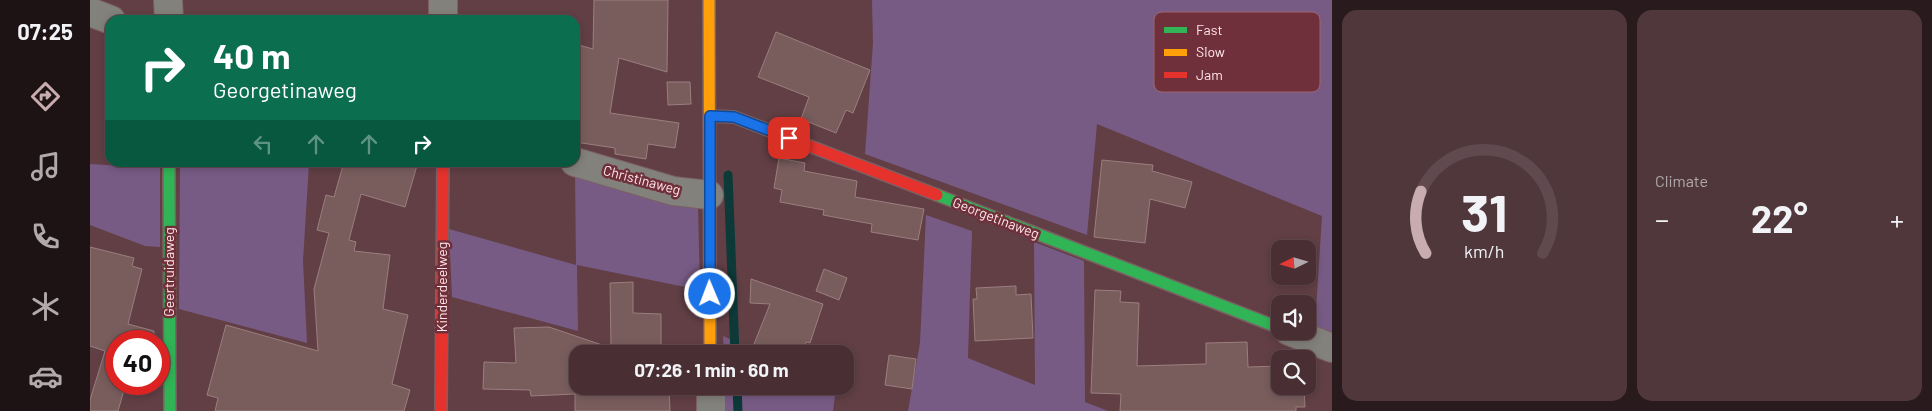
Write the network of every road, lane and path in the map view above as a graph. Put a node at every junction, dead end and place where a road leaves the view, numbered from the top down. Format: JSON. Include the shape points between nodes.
{"nodes":[{"id":1,"x":168,"y":0,"type":"edge"},
{"id":2,"x":443,"y":0,"type":"edge"},
{"id":3,"x":709,"y":0,"type":"edge"},
{"id":4,"x":90,"y":12,"type":"edge"},
{"id":5,"x":169,"y":15,"type":"edge"},
{"id":6,"x":443,"y":15,"type":"edge"},
{"id":7,"x":105,"y":18,"type":"edge"},
{"id":8,"x":710,"y":116,"type":"junction"},
{"id":9,"x":580,"y":163,"type":"edge"},
{"id":10,"x":169,"y":167,"type":"edge"},
{"id":11,"x":443,"y":167,"type":"edge"},
{"id":12,"x":709,"y":195,"type":"junction"},
{"id":13,"x":1271,"y":325,"type":"edge"},
{"id":14,"x":1312,"y":340,"type":"edge"},
{"id":15,"x":710,"y":345,"type":"edge"},
{"id":16,"x":1332,"y":348,"type":"edge"},
{"id":17,"x":711,"y":395,"type":"edge"},
{"id":18,"x":170,"y":411,"type":"edge"},
{"id":19,"x":442,"y":411,"type":"edge"},
{"id":20,"x":711,"y":411,"type":"edge"}],
"edges":[{"from":1,"to":5,"type":"street"},
{"from":2,"to":6,"type":"street"},
{"from":3,"to":8,"type":"street"},
{"from":4,"to":7,"type":"street"},
{"from":8,"to":12,"type":"street"},
{"from":8,"to":13,"type":"street","name":"Georgetinaweg","via":[[734,117]]},
{"from":9,"to":12,"type":"street","name":"Christinaweg","via":[[673,191]]},
{"from":10,"to":18,"type":"street","name":"Geertruidaweg"},
{"from":11,"to":19,"type":"street","name":"Kinderdeelweg"},
{"from":12,"to":15,"type":"street"},
{"from":14,"to":16,"type":"street"},
{"from":17,"to":20,"type":"street"}]}
